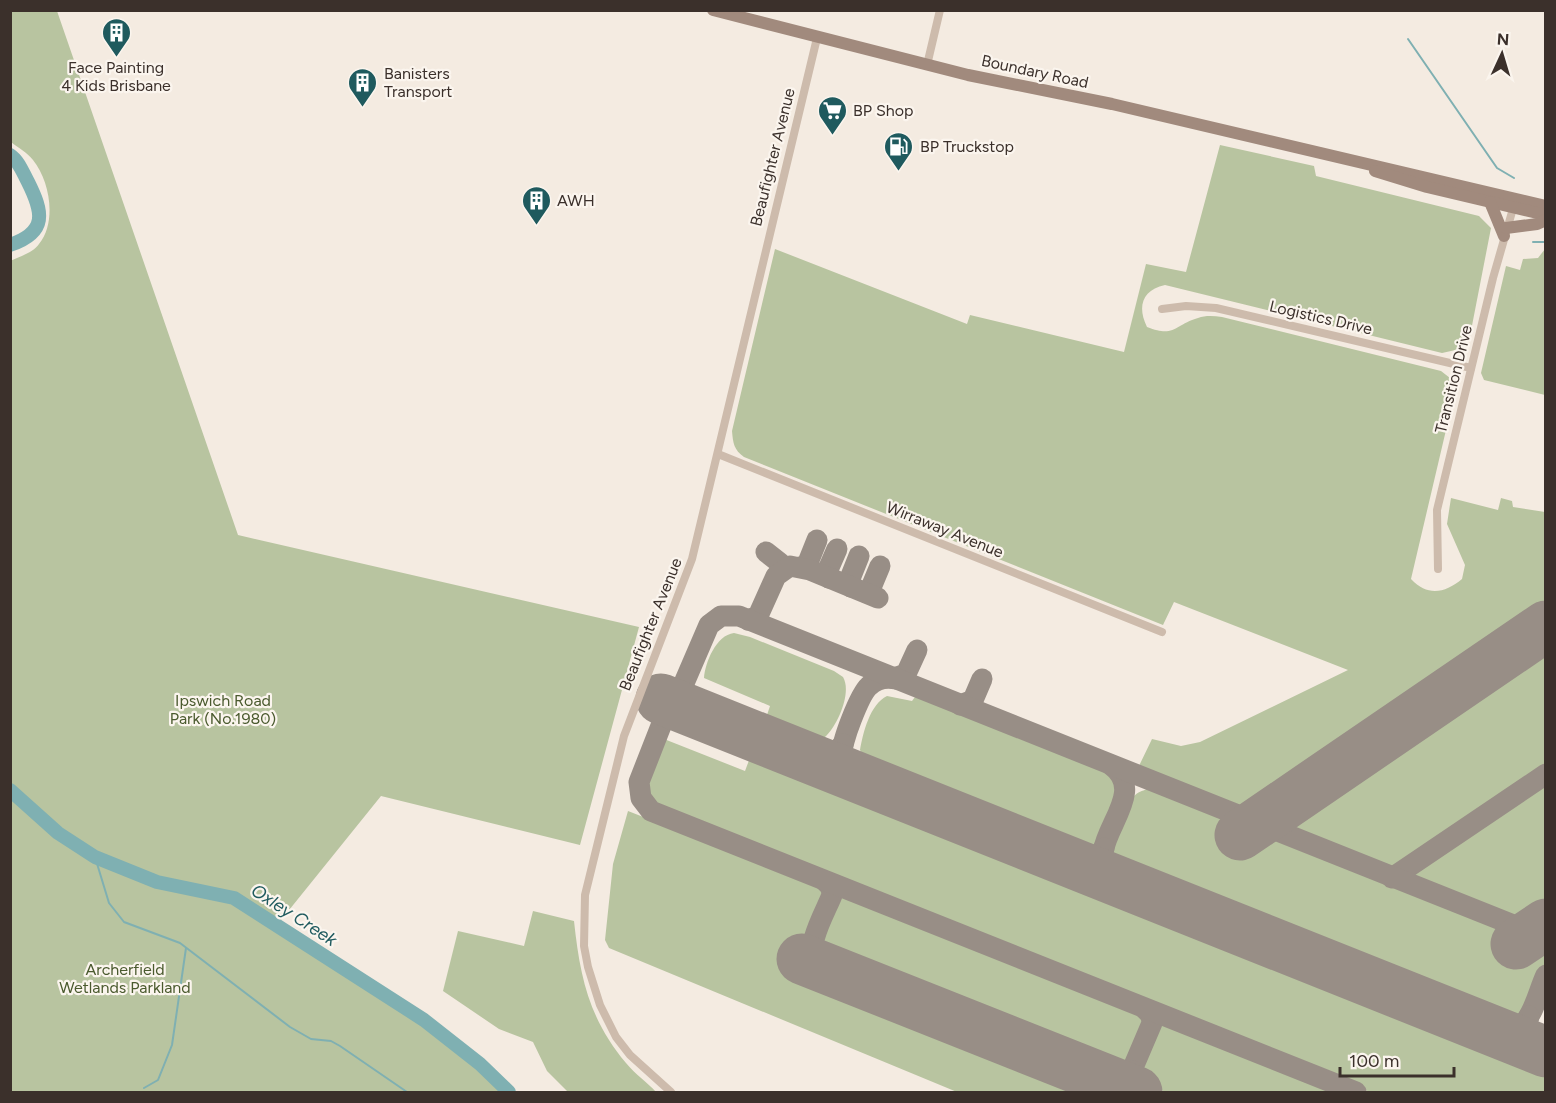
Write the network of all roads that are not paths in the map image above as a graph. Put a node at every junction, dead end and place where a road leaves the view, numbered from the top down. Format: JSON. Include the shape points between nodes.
{"nodes":[{"id":1,"x":713,"y":10,"type":"edge"},
{"id":2,"x":940,"y":10,"type":"edge"},
{"id":3,"x":817,"y":38,"type":"junction"},
{"id":4,"x":927,"y":65,"type":"junction"},
{"id":5,"x":1352,"y":162,"type":"junction"},
{"id":6,"x":1490,"y":202,"type":"junction"},
{"id":7,"x":1515,"y":203,"type":"junction"},
{"id":8,"x":1545,"y":206,"type":"edge"},
{"id":9,"x":1545,"y":217,"type":"edge"},
{"id":10,"x":1505,"y":232,"type":"junction"},
{"id":11,"x":1162,"y":309,"type":"dead end"},
{"id":12,"x":1471,"y":368,"type":"junction"},
{"id":13,"x":718,"y":454,"type":"junction"},
{"id":14,"x":1438,"y":569,"type":"dead end"},
{"id":15,"x":1162,"y":632,"type":"dead end"},
{"id":16,"x":671,"y":1092,"type":"edge"}],
"edges":[{"from":1,"to":3,"type":"main road","name":"Boundary Road"},
{"from":2,"to":4,"type":"street"},
{"from":3,"to":4,"type":"main road","name":"Boundary Road"},
{"from":3,"to":13,"type":"street","name":"Beaufighter Avenue"},
{"from":4,"to":5,"type":"main road","name":"Boundary Road","via":[[1112,104]]},
{"from":5,"to":6,"type":"main road","name":"Boundary Road","via":[[1403,180]]},
{"from":5,"to":7,"type":"main road","name":"Boundary Road","via":[[1395,168]]},
{"from":6,"to":7,"type":"main road","name":"Boundary Road"},
{"from":6,"to":10,"type":"main road"},
{"from":7,"to":8,"type":"main road","name":"Boundary Road"},
{"from":7,"to":9,"type":"main road","name":"Boundary Road"},
{"from":7,"to":10,"type":"street","name":"Transition Drive"},
{"from":9,"to":10,"type":"main road","via":[[1537,224]]},
{"from":10,"to":12,"type":"street","name":"Transition Drive"},
{"from":11,"to":12,"type":"street","name":"Logistics Drive","via":[[1216,308]]},
{"from":12,"to":14,"type":"street","name":"Transition Drive","via":[[1437,510]]},
{"from":13,"to":15,"type":"street","name":"Wirraway Avenue"},
{"from":13,"to":16,"type":"street","name":"Beaufighter Avenue","via":[[686,581],[624,736],[585,895],[584,946],[600,1005],[630,1055]]}]}
